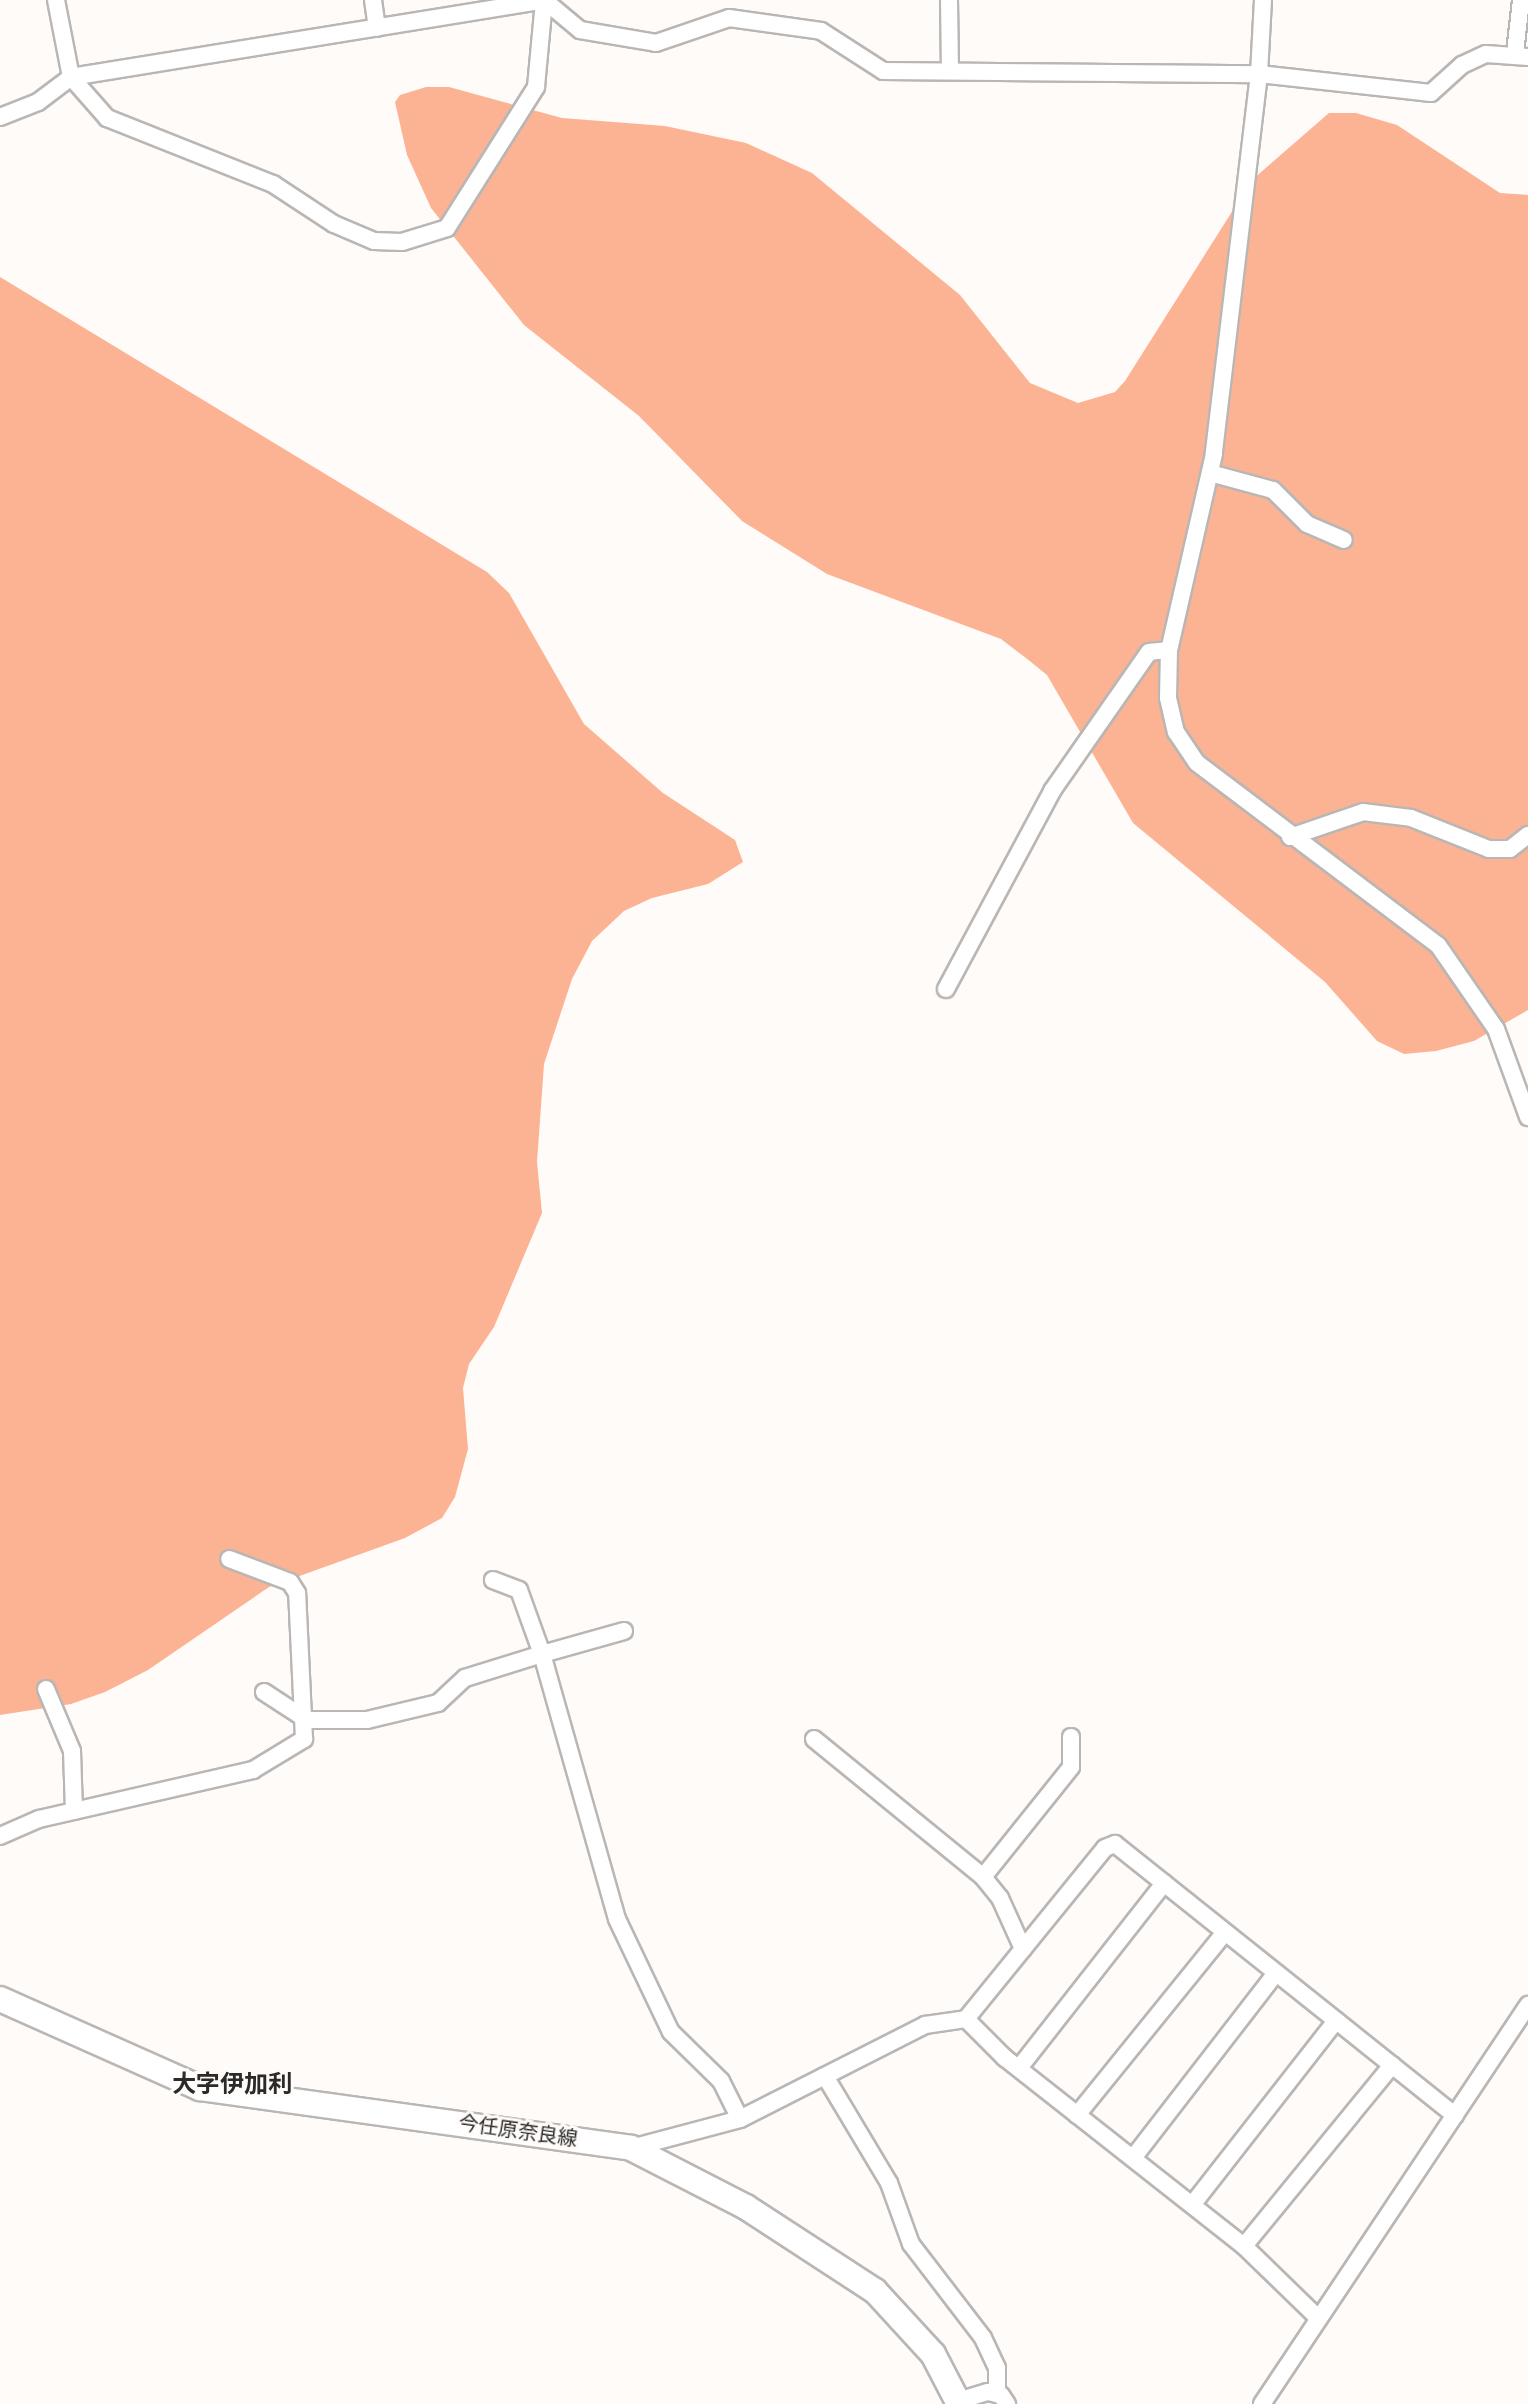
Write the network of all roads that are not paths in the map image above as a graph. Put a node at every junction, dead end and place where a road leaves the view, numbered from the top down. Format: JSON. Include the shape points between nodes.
{"nodes":[{"id":1,"x":56,"y":0,"type":"edge"},
{"id":2,"x":373,"y":0,"type":"edge"},
{"id":3,"x":544,"y":0,"type":"edge"},
{"id":4,"x":949,"y":0,"type":"edge"},
{"id":5,"x":1263,"y":0,"type":"edge"},
{"id":6,"x":1521,"y":0,"type":"edge"},
{"id":7,"x":377,"y":28,"type":"junction"},
{"id":8,"x":1521,"y":55,"type":"edge"},
{"id":9,"x":950,"y":70,"type":"junction"},
{"id":10,"x":1259,"y":74,"type":"junction"},
{"id":11,"x":71,"y":77,"type":"junction"},
{"id":12,"x":0,"y":117,"type":"edge"},
{"id":13,"x":1210,"y":473,"type":"junction"},
{"id":14,"x":1344,"y":540,"type":"dead end"},
{"id":15,"x":1169,"y":650,"type":"junction"},
{"id":16,"x":1528,"y":835,"type":"edge"},
{"id":17,"x":1290,"y":837,"type":"junction"},
{"id":18,"x":946,"y":989,"type":"dead end"},
{"id":19,"x":1528,"y":1117,"type":"edge"},
{"id":20,"x":229,"y":1559,"type":"dead end"},
{"id":21,"x":493,"y":1580,"type":"dead end"},
{"id":22,"x":624,"y":1631,"type":"dead end"},
{"id":23,"x":542,"y":1654,"type":"junction"},
{"id":24,"x":46,"y":1689,"type":"dead end"},
{"id":25,"x":264,"y":1692,"type":"dead end"},
{"id":26,"x":307,"y":1720,"type":"junction"},
{"id":27,"x":1071,"y":1737,"type":"dead end"},
{"id":28,"x":814,"y":1739,"type":"dead end"},
{"id":29,"x":74,"y":1811,"type":"junction"},
{"id":30,"x":0,"y":1836,"type":"edge"},
{"id":31,"x":983,"y":1877,"type":"junction"},
{"id":32,"x":1164,"y":1883,"type":"junction"},
{"id":33,"x":1225,"y":1932,"type":"junction"},
{"id":34,"x":1023,"y":1949,"type":"junction"},
{"id":35,"x":1276,"y":1973,"type":"junction"},
{"id":36,"x":0,"y":1999,"type":"edge"},
{"id":37,"x":1528,"y":2005,"type":"edge"},
{"id":38,"x":966,"y":2019,"type":"junction"},
{"id":39,"x":1336,"y":2021,"type":"junction"},
{"id":40,"x":1392,"y":2065,"type":"junction"},
{"id":41,"x":1019,"y":2068,"type":"junction"},
{"id":42,"x":825,"y":2076,"type":"junction"},
{"id":43,"x":1077,"y":2115,"type":"junction"},
{"id":44,"x":1455,"y":2115,"type":"junction"},
{"id":45,"x":740,"y":2119,"type":"junction"},
{"id":46,"x":631,"y":2148,"type":"junction"},
{"id":47,"x":1133,"y":2158,"type":"junction"},
{"id":48,"x":1192,"y":2205,"type":"junction"},
{"id":49,"x":1244,"y":2246,"type":"junction"},
{"id":50,"x":1318,"y":2318,"type":"junction"},
{"id":51,"x":1002,"y":2399,"type":"edge"},
{"id":52,"x":958,"y":2402,"type":"edge"},
{"id":53,"x":1262,"y":2404,"type":"edge"}],
"edges":[{"from":1,"to":11,"type":"street"},
{"from":2,"to":7,"type":"street"},
{"from":3,"to":7,"type":"street"},
{"from":3,"to":9,"type":"street","via":[[580,30],[656,43],[729,18],[821,31],[883,71]]},
{"from":3,"to":11,"type":"street","via":[[536,87],[447,228],[402,242],[374,241],[334,224],[273,184],[107,118]]},
{"from":4,"to":9,"type":"street"},
{"from":5,"to":10,"type":"street"},
{"from":6,"to":8,"type":"street"},
{"from":7,"to":11,"type":"street"},
{"from":8,"to":10,"type":"street","via":[[1486,54],[1462,65],[1431,93]]},
{"from":9,"to":10,"type":"street"},
{"from":10,"to":13,"type":"street"},
{"from":11,"to":12,"type":"street","via":[[38,102]]},
{"from":13,"to":14,"type":"street","via":[[1273,490],[1307,524]]},
{"from":13,"to":15,"type":"street"},
{"from":15,"to":17,"type":"street","via":[[1168,698],[1176,732],[1197,763]]},
{"from":15,"to":18,"type":"street","via":[[1149,652],[1052,791]]},
{"from":16,"to":17,"type":"street","via":[[1510,849],[1489,849],[1411,818],[1363,812]]},
{"from":17,"to":19,"type":"street","via":[[1438,945],[1496,1029]]},
{"from":20,"to":26,"type":"street","via":[[290,1582],[297,1593]]},
{"from":21,"to":23,"type":"street","via":[[519,1590]]},
{"from":22,"to":23,"type":"street"},
{"from":23,"to":26,"type":"street","via":[[465,1678],[438,1703],[367,1720]]},
{"from":23,"to":45,"type":"street","via":[[617,1919],[671,2032],[721,2081]]},
{"from":24,"to":29,"type":"street","via":[[72,1751]]},
{"from":25,"to":26,"type":"street"},
{"from":26,"to":29,"type":"street","via":[[304,1739],[253,1770]]},
{"from":27,"to":31,"type":"street","via":[[1071,1767]]},
{"from":28,"to":31,"type":"street"},
{"from":29,"to":30,"type":"street"},
{"from":31,"to":34,"type":"street","via":[[1000,1898]]},
{"from":32,"to":33,"type":"street"},
{"from":32,"to":34,"type":"street","via":[[1115,1844],[1105,1848]]},
{"from":32,"to":41,"type":"street"},
{"from":33,"to":35,"type":"street"},
{"from":33,"to":43,"type":"street"},
{"from":34,"to":38,"type":"street"},
{"from":35,"to":39,"type":"street"},
{"from":35,"to":47,"type":"street"},
{"from":36,"to":46,"type":"main road","name":"今任原奈良線","via":[[200,2088]]},
{"from":37,"to":44,"type":"street"},
{"from":38,"to":41,"type":"street"},
{"from":38,"to":42,"type":"street","via":[[925,2025]]},
{"from":39,"to":40,"type":"street"},
{"from":39,"to":48,"type":"street"},
{"from":40,"to":44,"type":"street"},
{"from":40,"to":49,"type":"street"},
{"from":41,"to":43,"type":"street"},
{"from":42,"to":45,"type":"street"},
{"from":42,"to":51,"type":"street","via":[[889,2183],[911,2244],[983,2338],[997,2368]]},
{"from":43,"to":47,"type":"street"},
{"from":44,"to":50,"type":"street"},
{"from":45,"to":46,"type":"street"},
{"from":46,"to":52,"type":"main road","name":"今任原奈良線","via":[[746,2207],[875,2291],[933,2354]]},
{"from":47,"to":48,"type":"street"},
{"from":48,"to":49,"type":"street"},
{"from":49,"to":50,"type":"street"},
{"from":50,"to":53,"type":"street"},
{"from":51,"to":52,"type":"street"}]}
